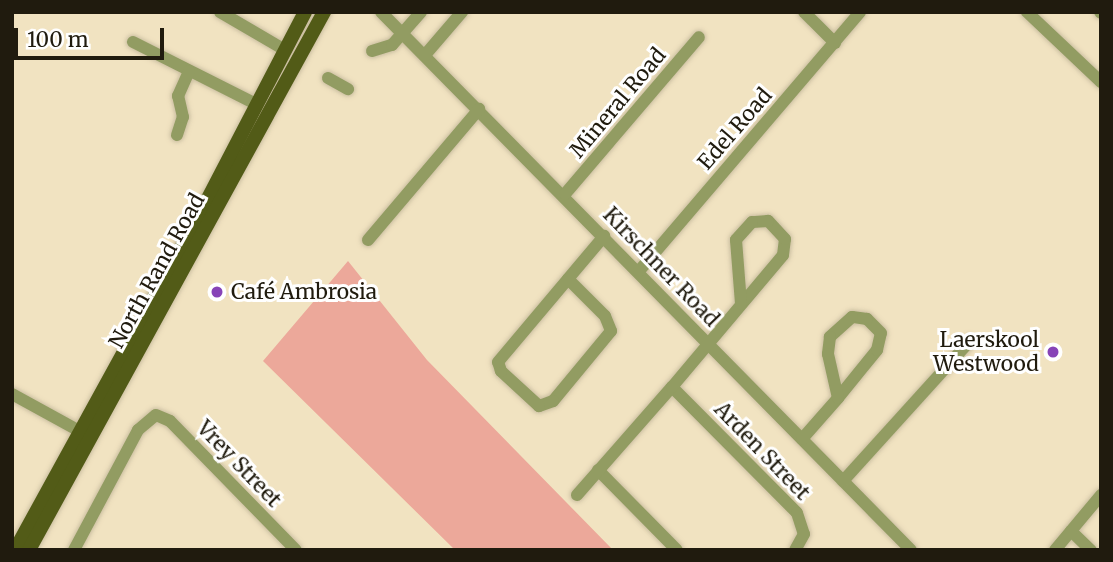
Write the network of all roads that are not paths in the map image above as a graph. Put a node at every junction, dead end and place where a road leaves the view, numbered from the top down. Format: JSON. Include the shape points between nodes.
{"nodes":[{"id":1,"x":220,"y":12,"type":"edge"},
{"id":2,"x":305,"y":12,"type":"edge"},
{"id":3,"x":312,"y":12,"type":"edge"},
{"id":4,"x":324,"y":12,"type":"edge"},
{"id":5,"x":382,"y":12,"type":"edge"},
{"id":6,"x":421,"y":12,"type":"edge"},
{"id":7,"x":462,"y":12,"type":"edge"},
{"id":8,"x":804,"y":12,"type":"edge"},
{"id":9,"x":860,"y":12,"type":"edge"},
{"id":10,"x":1027,"y":12,"type":"edge"},
{"id":11,"x":404,"y":35,"type":"junction"},
{"id":12,"x":699,"y":37,"type":"dead end"},
{"id":13,"x":133,"y":43,"type":"dead end"},
{"id":14,"x":835,"y":43,"type":"junction"},
{"id":15,"x":285,"y":50,"type":"junction"},
{"id":16,"x":372,"y":51,"type":"dead end"},
{"id":17,"x":425,"y":55,"type":"junction"},
{"id":18,"x":189,"y":71,"type":"junction"},
{"id":19,"x":328,"y":78,"type":"dead end"},
{"id":20,"x":1101,"y":82,"type":"edge"},
{"id":21,"x":348,"y":89,"type":"dead end"},
{"id":22,"x":258,"y":102,"type":"junction"},
{"id":23,"x":479,"y":109,"type":"junction"},
{"id":24,"x":177,"y":135,"type":"dead end"},
{"id":25,"x":565,"y":194,"type":"junction"},
{"id":26,"x":604,"y":236,"type":"junction"},
{"id":27,"x":368,"y":240,"type":"dead end"},
{"id":28,"x":639,"y":271,"type":"junction"},
{"id":29,"x":568,"y":279,"type":"junction"},
{"id":30,"x":741,"y":304,"type":"junction"},
{"id":31,"x":707,"y":341,"type":"junction"},
{"id":32,"x":969,"y":342,"type":"dead end"},
{"id":33,"x":672,"y":387,"type":"junction"},
{"id":34,"x":12,"y":394,"type":"edge"},
{"id":35,"x":838,"y":398,"type":"junction"},
{"id":36,"x":81,"y":432,"type":"junction"},
{"id":37,"x":802,"y":439,"type":"junction"},
{"id":38,"x":598,"y":470,"type":"junction"},
{"id":39,"x":842,"y":481,"type":"junction"},
{"id":40,"x":577,"y":495,"type":"dead end"},
{"id":41,"x":1101,"y":495,"type":"edge"},
{"id":42,"x":1071,"y":531,"type":"junction"},
{"id":43,"x":15,"y":550,"type":"edge"},
{"id":44,"x":29,"y":550,"type":"edge"},
{"id":45,"x":74,"y":550,"type":"edge"},
{"id":46,"x":296,"y":550,"type":"edge"},
{"id":47,"x":677,"y":550,"type":"edge"},
{"id":48,"x":795,"y":550,"type":"edge"},
{"id":49,"x":911,"y":550,"type":"edge"},
{"id":50,"x":1055,"y":550,"type":"edge"},
{"id":51,"x":1091,"y":550,"type":"edge"}],
"edges":[{"from":1,"to":15,"type":"street"},
{"from":2,"to":15,"type":"main road","name":"North Rand Road"},
{"from":3,"to":22,"type":"main road"},
{"from":4,"to":44,"type":"main road","name":"North Rand Road"},
{"from":5,"to":11,"type":"street","name":"Kirschner Road"},
{"from":6,"to":11,"type":"street"},
{"from":7,"to":17,"type":"street"},
{"from":8,"to":14,"type":"street"},
{"from":9,"to":14,"type":"street","name":"Edel Road"},
{"from":10,"to":20,"type":"street"},
{"from":11,"to":16,"type":"street","via":[[386,48]]},
{"from":11,"to":17,"type":"street","name":"Kirschner Road"},
{"from":12,"to":25,"type":"street","name":"Mineral Road"},
{"from":13,"to":18,"type":"street"},
{"from":14,"to":28,"type":"street","name":"Edel Road"},
{"from":15,"to":22,"type":"main road","name":"North Rand Road"},
{"from":17,"to":23,"type":"street","name":"Kirschner Road"},
{"from":18,"to":22,"type":"street"},
{"from":18,"to":24,"type":"street","via":[[178,96],[183,117]]},
{"from":19,"to":21,"type":"street"},
{"from":22,"to":36,"type":"main road","name":"North Rand Road"},
{"from":23,"to":25,"type":"street","name":"Kirschner Road"},
{"from":23,"to":27,"type":"street"},
{"from":25,"to":26,"type":"street","name":"Kirschner Road"},
{"from":26,"to":28,"type":"street","name":"Kirschner Road"},
{"from":26,"to":29,"type":"street"},
{"from":28,"to":31,"type":"street","name":"Kirschner Road"},
{"from":29,"to":29,"type":"street","via":[[498,362],[501,371],[539,407],[553,401],[611,331],[606,316]]},
{"from":30,"to":30,"type":"street","via":[[786,247],[782,231],[768,221],[752,222],[736,240]]},
{"from":30,"to":31,"type":"street"},
{"from":31,"to":33,"type":"street"},
{"from":31,"to":37,"type":"street","name":"Kirschner Road"},
{"from":32,"to":39,"type":"street"},
{"from":33,"to":38,"type":"street"},
{"from":33,"to":48,"type":"street","name":"Arden Street","via":[[797,513],[804,534]]},
{"from":34,"to":36,"type":"street"},
{"from":35,"to":35,"type":"street","via":[[877,350],[881,333],[867,319],[852,317],[830,337],[828,354]]},
{"from":35,"to":37,"type":"street"},
{"from":36,"to":43,"type":"main road","name":"North Rand Road"},
{"from":37,"to":39,"type":"street","name":"Kirschner Road"},
{"from":38,"to":40,"type":"street"},
{"from":38,"to":47,"type":"street"},
{"from":39,"to":49,"type":"street","name":"Kirschner Road"},
{"from":41,"to":42,"type":"street"},
{"from":42,"to":50,"type":"street"},
{"from":42,"to":51,"type":"street"},
{"from":45,"to":46,"type":"street","name":"Vrey Street","via":[[150,416],[170,421]]}]}
